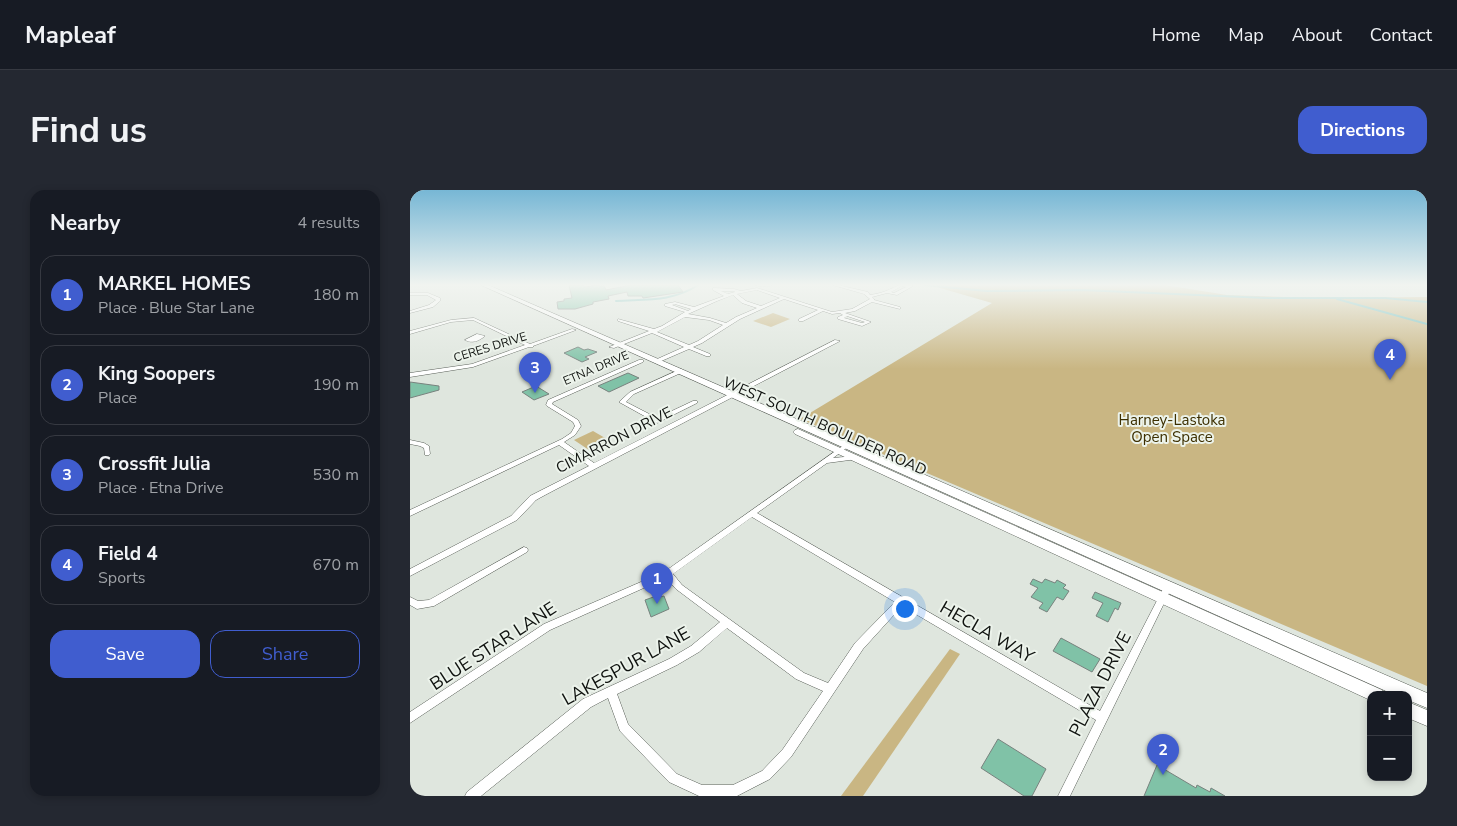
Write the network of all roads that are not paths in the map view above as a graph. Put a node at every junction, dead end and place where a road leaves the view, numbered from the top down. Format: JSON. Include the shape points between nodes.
{"nodes":[{"id":1,"x":537,"y":313,"type":"edge"},
{"id":2,"x":546,"y":313,"type":"edge"},
{"id":3,"x":751,"y":313,"type":"edge"},
{"id":4,"x":815,"y":313,"type":"edge"},
{"id":5,"x":835,"y":313,"type":"edge"},
{"id":6,"x":686,"y":314,"type":"joint"},
{"id":7,"x":844,"y":314,"type":"junction"},
{"id":8,"x":620,"y":320,"type":"dead end"},
{"id":9,"x":802,"y":320,"type":"dead end"},
{"id":10,"x":727,"y":325,"type":"junction"},
{"id":11,"x":500,"y":330,"type":"junction"},
{"id":12,"x":574,"y":330,"type":"junction"},
{"id":13,"x":654,"y":331,"type":"junction"},
{"id":14,"x":410,"y":333,"type":"edge"},
{"id":15,"x":482,"y":336,"type":"dead end"},
{"id":16,"x":837,"y":341,"type":"dead end"},
{"id":17,"x":531,"y":346,"type":"junction"},
{"id":18,"x":616,"y":346,"type":"junction"},
{"id":19,"x":689,"y":347,"type":"junction"},
{"id":20,"x":708,"y":355,"type":"dead end"},
{"id":21,"x":641,"y":361,"type":"junction"},
{"id":22,"x":657,"y":361,"type":"junction"},
{"id":23,"x":677,"y":373,"type":"junction"},
{"id":24,"x":410,"y":375,"type":"edge"},
{"id":25,"x":729,"y":397,"type":"junction"},
{"id":26,"x":695,"y":402,"type":"dead end"},
{"id":27,"x":575,"y":432,"type":"joint"},
{"id":28,"x":410,"y":442,"type":"edge"},
{"id":29,"x":559,"y":442,"type":"junction"},
{"id":30,"x":843,"y":447,"type":"junction"},
{"id":31,"x":427,"y":454,"type":"dead end"},
{"id":32,"x":856,"y":458,"type":"junction"},
{"id":33,"x":823,"y":462,"type":"junction"},
{"id":34,"x":594,"y":466,"type":"junction"},
{"id":35,"x":410,"y":512,"type":"edge"},
{"id":36,"x":752,"y":514,"type":"junction"},
{"id":37,"x":524,"y":550,"type":"dead end"},
{"id":38,"x":410,"y":573,"type":"edge"},
{"id":39,"x":667,"y":574,"type":"junction"},
{"id":40,"x":1165,"y":592,"type":"junction"},
{"id":41,"x":410,"y":601,"type":"edge"},
{"id":42,"x":901,"y":601,"type":"junction"},
{"id":43,"x":727,"y":622,"type":"junction"},
{"id":44,"x":830,"y":689,"type":"junction"},
{"id":45,"x":611,"y":691,"type":"junction"},
{"id":46,"x":1368,"y":691,"type":"edge"},
{"id":47,"x":1427,"y":701,"type":"edge"},
{"id":48,"x":1412,"y":712,"type":"edge"},
{"id":49,"x":410,"y":718,"type":"edge"},
{"id":50,"x":1102,"y":718,"type":"junction"},
{"id":51,"x":1427,"y":718,"type":"edge"},
{"id":52,"x":471,"y":796,"type":"edge"},
{"id":53,"x":1064,"y":796,"type":"edge"}],
"edges":[{"from":1,"to":12,"type":"main road","name":"WEST SOUTH BOULDER ROAD"},
{"from":2,"to":18,"type":"main road","name":"WEST SOUTH BOULDER ROAD"},
{"from":3,"to":10,"type":"street"},
{"from":4,"to":9,"type":"street"},
{"from":5,"to":7,"type":"street"},
{"from":6,"to":10,"type":"street"},
{"from":6,"to":13,"type":"street"},
{"from":7,"to":7,"type":"street","via":[[864,321],[869,322],[862,326],[840,318]]},
{"from":8,"to":13,"type":"street"},
{"from":10,"to":19,"type":"street"},
{"from":11,"to":14,"type":"street","via":[[479,319],[467,319]]},
{"from":11,"to":15,"type":"street"},
{"from":11,"to":17,"type":"street"},
{"from":12,"to":17,"type":"street","name":"CERES DRIVE"},
{"from":12,"to":18,"type":"main road","name":"WEST SOUTH BOULDER ROAD"},
{"from":13,"to":18,"type":"street"},
{"from":13,"to":19,"type":"street"},
{"from":16,"to":25,"type":"street","name":"CIMARRON DRIVE"},
{"from":17,"to":24,"type":"street","name":"CERES DRIVE","via":[[473,365]]},
{"from":18,"to":21,"type":"main road","name":"WEST SOUTH BOULDER ROAD"},
{"from":18,"to":22,"type":"main road","name":"WEST SOUTH BOULDER ROAD"},
{"from":19,"to":20,"type":"street"},
{"from":19,"to":22,"type":"street"},
{"from":21,"to":23,"type":"main road","name":"WEST SOUTH BOULDER ROAD"},
{"from":21,"to":27,"type":"street","name":"ETNA DRIVE","via":[[550,400],[549,405],[576,421]]},
{"from":22,"to":23,"type":"main road","name":"WEST SOUTH BOULDER ROAD"},
{"from":23,"to":25,"type":"main road","name":"WEST SOUTH BOULDER ROAD"},
{"from":23,"to":26,"type":"street","via":[[632,393],[622,402],[657,421]]},
{"from":25,"to":30,"type":"main road","name":"WEST SOUTH BOULDER ROAD"},
{"from":25,"to":34,"type":"street","name":"CIMARRON DRIVE"},
{"from":27,"to":29,"type":"street","name":"CIMARRON DRIVE"},
{"from":28,"to":31,"type":"street","via":[[427,447]]},
{"from":29,"to":34,"type":"street"},
{"from":29,"to":35,"type":"street","name":"CIMARRON DRIVE"},
{"from":30,"to":32,"type":"main road","name":"WEST SOUTH BOULDER ROAD"},
{"from":30,"to":33,"type":"street","name":"BLUE STAR LANE"},
{"from":30,"to":40,"type":"main road","name":"WEST SOUTH BOULDER ROAD"},
{"from":32,"to":33,"type":"street"},
{"from":32,"to":40,"type":"main road","name":"WEST SOUTH BOULDER ROAD"},
{"from":33,"to":36,"type":"street","name":"BLUE STAR LANE"},
{"from":34,"to":38,"type":"street","name":"CIMARRON DRIVE","via":[[533,498],[514,518]]},
{"from":36,"to":39,"type":"street","name":"BLUE STAR LANE"},
{"from":36,"to":42,"type":"street","name":"HECLA WAY"},
{"from":37,"to":41,"type":"street","via":[[431,603],[417,605]]},
{"from":39,"to":43,"type":"street","via":[[679,587]]},
{"from":39,"to":49,"type":"street","name":"BLUE STAR LANE","via":[[547,627]]},
{"from":40,"to":46,"type":"main road"},
{"from":40,"to":47,"type":"main road"},
{"from":40,"to":50,"type":"street","name":"PLAZA DRIVE"},
{"from":42,"to":44,"type":"street","via":[[858,646]]},
{"from":42,"to":50,"type":"street","name":"HECLA WAY"},
{"from":43,"to":44,"type":"street","via":[[800,676]]},
{"from":43,"to":45,"type":"street","name":"LAKESPUR LANE","via":[[695,649]]},
{"from":44,"to":45,"type":"street","via":[[787,753],[766,775],[734,791],[702,791],[672,778],[624,727]]},
{"from":45,"to":52,"type":"street","name":"LAKESPUR LANE","via":[[587,703]]},
{"from":48,"to":51,"type":"main road"},
{"from":50,"to":53,"type":"street","name":"PLAZA DRIVE"}]}
